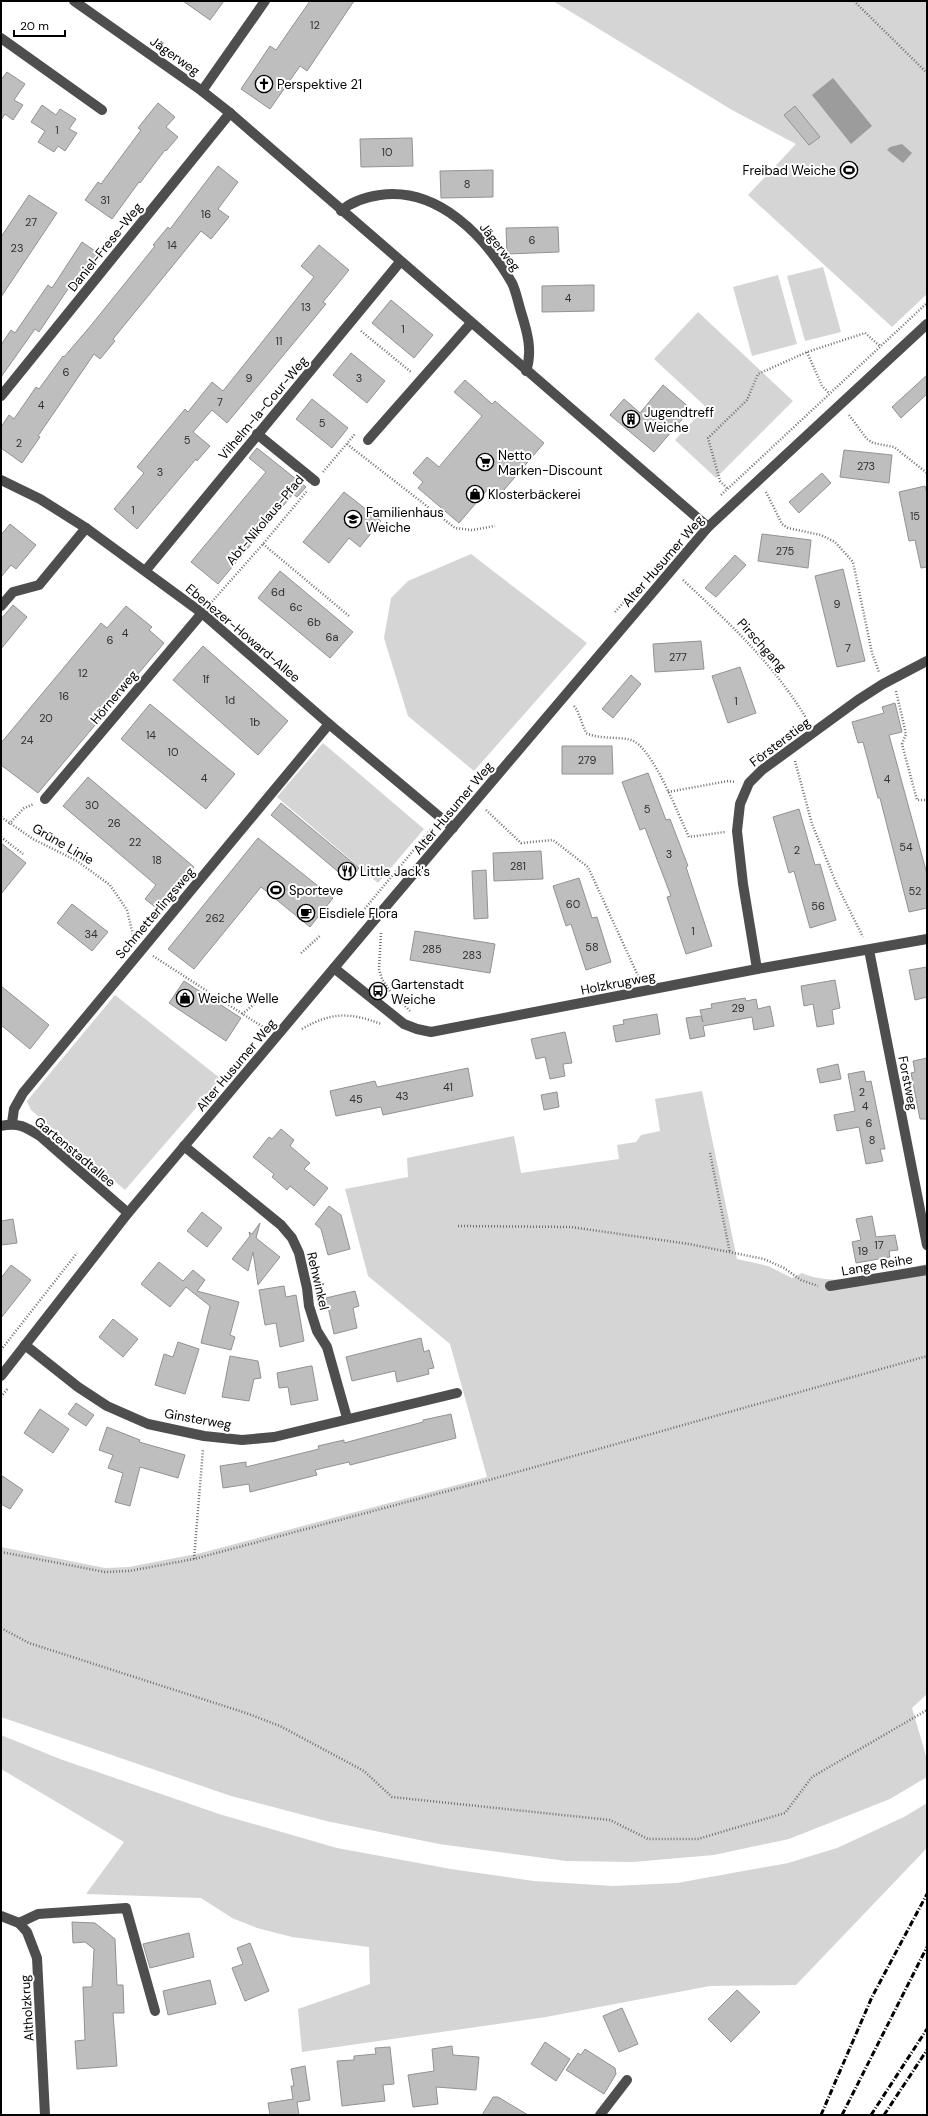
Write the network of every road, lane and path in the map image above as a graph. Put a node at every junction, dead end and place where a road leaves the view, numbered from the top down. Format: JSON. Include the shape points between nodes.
{"nodes":[{"id":1,"x":74,"y":1,"type":"edge"},
{"id":2,"x":265,"y":1,"type":"edge"},
{"id":3,"x":854,"y":1,"type":"edge"},
{"id":4,"x":1,"y":38,"type":"edge"},
{"id":5,"x":927,"y":73,"type":"edge"},
{"id":6,"x":202,"y":91,"type":"junction"},
{"id":7,"x":102,"y":110,"type":"dead end"},
{"id":8,"x":230,"y":114,"type":"junction"},
{"id":9,"x":341,"y":211,"type":"junction"},
{"id":10,"x":400,"y":262,"type":"junction"},
{"id":11,"x":351,"y":322,"type":"junction"},
{"id":12,"x":471,"y":323,"type":"junction"},
{"id":13,"x":927,"y":324,"type":"edge"},
{"id":14,"x":880,"y":346,"type":"dead end"},
{"id":15,"x":807,"y":352,"type":"junction"},
{"id":16,"x":526,"y":371,"type":"junction"},
{"id":17,"x":420,"y":380,"type":"junction"},
{"id":18,"x":829,"y":393,"type":"dead end"},
{"id":19,"x":1,"y":396,"type":"edge"},
{"id":20,"x":854,"y":410,"type":"dead end"},
{"id":21,"x":849,"y":415,"type":"junction"},
{"id":22,"x":843,"y":420,"type":"dead end"},
{"id":23,"x":257,"y":434,"type":"junction"},
{"id":24,"x":368,"y":440,"type":"joint"},
{"id":25,"x":347,"y":444,"type":"junction"},
{"id":26,"x":927,"y":473,"type":"edge"},
{"id":27,"x":1,"y":480,"type":"edge"},
{"id":28,"x":315,"y":481,"type":"junction"},
{"id":29,"x":772,"y":487,"type":"dead end"},
{"id":30,"x":727,"y":488,"type":"dead end"},
{"id":31,"x":766,"y":492,"type":"junction"},
{"id":32,"x":760,"y":497,"type":"dead end"},
{"id":33,"x":494,"y":526,"type":"dead end"},
{"id":34,"x":708,"y":527,"type":"junction"},
{"id":35,"x":86,"y":528,"type":"junction"},
{"id":36,"x":263,"y":544,"type":"junction"},
{"id":37,"x":146,"y":570,"type":"junction"},
{"id":38,"x":688,"y":574,"type":"dead end"},
{"id":39,"x":683,"y":580,"type":"junction"},
{"id":40,"x":678,"y":586,"type":"dead end"},
{"id":41,"x":1,"y":606,"type":"edge"},
{"id":42,"x":202,"y":613,"type":"junction"},
{"id":43,"x":349,"y":616,"type":"dead end"},
{"id":44,"x":927,"y":661,"type":"edge"},
{"id":45,"x":887,"y":682,"type":"junction"},
{"id":46,"x":579,"y":700,"type":"dead end"},
{"id":47,"x":574,"y":706,"type":"junction"},
{"id":48,"x":569,"y":712,"type":"dead end"},
{"id":49,"x":329,"y":724,"type":"junction"},
{"id":50,"x":814,"y":732,"type":"junction"},
{"id":51,"x":792,"y":748,"type":"junction"},
{"id":52,"x":749,"y":783,"type":"junction"},
{"id":53,"x":668,"y":792,"type":"junction"},
{"id":54,"x":45,"y":799,"type":"joint"},
{"id":55,"x":927,"y":800,"type":"edge"},
{"id":56,"x":491,"y":804,"type":"dead end"},
{"id":57,"x":486,"y":810,"type":"junction"},
{"id":58,"x":481,"y":816,"type":"dead end"},
{"id":59,"x":1,"y":817,"type":"edge"},
{"id":60,"x":9,"y":824,"type":"junction"},
{"id":61,"x":453,"y":828,"type":"junction"},
{"id":62,"x":737,"y":830,"type":"junction"},
{"id":63,"x":1,"y":837,"type":"edge"},
{"id":64,"x":23,"y":854,"type":"dead end"},
{"id":65,"x":386,"y":928,"type":"dead end"},
{"id":66,"x":382,"y":934,"type":"junction"},
{"id":67,"x":321,"y":935,"type":"dead end"},
{"id":68,"x":377,"y":940,"type":"dead end"},
{"id":69,"x":927,"y":940,"type":"edge"},
{"id":70,"x":143,"y":948,"type":"junction"},
{"id":71,"x":869,"y":950,"type":"junction"},
{"id":72,"x":302,"y":953,"type":"dead end"},
{"id":73,"x":334,"y":968,"type":"junction"},
{"id":74,"x":757,"y":970,"type":"junction"},
{"id":75,"x":645,"y":991,"type":"junction"},
{"id":76,"x":267,"y":994,"type":"dead end"},
{"id":77,"x":395,"y":998,"type":"dead end"},
{"id":78,"x":400,"y":1002,"type":"dead end"},
{"id":79,"x":242,"y":1014,"type":"junction"},
{"id":80,"x":312,"y":1018,"type":"dead end"},
{"id":81,"x":388,"y":1027,"type":"dead end"},
{"id":82,"x":302,"y":1029,"type":"junction"},
{"id":83,"x":417,"y":1029,"type":"junction"},
{"id":84,"x":267,"y":1030,"type":"dead end"},
{"id":85,"x":297,"y":1035,"type":"dead end"},
{"id":86,"x":12,"y":1123,"type":"junction"},
{"id":87,"x":1,"y":1126,"type":"edge"},
{"id":88,"x":184,"y":1146,"type":"junction"},
{"id":89,"x":710,"y":1153,"type":"dead end"},
{"id":90,"x":128,"y":1213,"type":"junction"},
{"id":91,"x":458,"y":1226,"type":"dead end"},
{"id":92,"x":927,"y":1245,"type":"edge"},
{"id":93,"x":730,"y":1252,"type":"junction"},
{"id":94,"x":927,"y":1270,"type":"edge"},
{"id":95,"x":830,"y":1286,"type":"joint"},
{"id":96,"x":25,"y":1345,"type":"junction"},
{"id":97,"x":927,"y":1356,"type":"edge"},
{"id":98,"x":1,"y":1376,"type":"edge"},
{"id":99,"x":11,"y":1385,"type":"dead end"},
{"id":100,"x":457,"y":1394,"type":"dead end"},
{"id":101,"x":1,"y":1397,"type":"edge"},
{"id":102,"x":347,"y":1418,"type":"junction"},
{"id":103,"x":204,"y":1436,"type":"junction"},
{"id":104,"x":1,"y":1552,"type":"edge"},
{"id":105,"x":194,"y":1559,"type":"junction"},
{"id":106,"x":1,"y":1628,"type":"edge"},
{"id":107,"x":927,"y":1710,"type":"edge"},
{"id":108,"x":1,"y":1916,"type":"edge"},
{"id":109,"x":19,"y":1923,"type":"junction"},
{"id":110,"x":155,"y":2011,"type":"dead end"},
{"id":111,"x":627,"y":2080,"type":"dead end"},
{"id":112,"x":45,"y":2115,"type":"edge"},
{"id":113,"x":600,"y":2115,"type":"edge"}],
"edges":[{"from":1,"to":6,"type":"street","name":"Jägerweg"},
{"from":2,"to":6,"type":"street","name":"Jägerweg"},
{"from":3,"to":5,"type":"path"},
{"from":4,"to":7,"type":"street"},
{"from":6,"to":8,"type":"street","name":"Jägerweg"},
{"from":8,"to":9,"type":"street","name":"Jägerweg"},
{"from":8,"to":19,"type":"street","name":"Daniel-Frese-Weg"},
{"from":9,"to":10,"type":"street","name":"Jägerweg"},
{"from":9,"to":16,"type":"street","name":"Jägerweg","via":[[349,204],[394,193],[419,197],[447,211],[476,233],[512,284],[528,333],[530,360]]},
{"from":10,"to":11,"type":"street","name":"Vilhelm-la-Cour-Weg"},
{"from":10,"to":12,"type":"street","name":"Jägerweg"},
{"from":11,"to":17,"type":"path"},
{"from":11,"to":23,"type":"street","name":"Vilhelm-la-Cour-Weg"},
{"from":12,"to":16,"type":"street","name":"Jägerweg"},
{"from":12,"to":17,"type":"street"},
{"from":13,"to":34,"type":"street","name":"Alter Husumer Weg"},
{"from":14,"to":15,"type":"path","via":[[865,333]]},
{"from":15,"to":18,"type":"path","via":[[822,386]]},
{"from":15,"to":30,"type":"path","via":[[758,374],[747,400],[708,438],[720,481]]},
{"from":16,"to":34,"type":"street","name":"Jägerweg"},
{"from":17,"to":24,"type":"street"},
{"from":20,"to":21,"type":"path"},
{"from":21,"to":22,"type":"path"},
{"from":21,"to":26,"type":"path","via":[[867,439],[873,443],[894,447]]},
{"from":23,"to":28,"type":"street","name":"Abt-Nikolaus-Pfad"},
{"from":23,"to":37,"type":"street","name":"Vilhelm-la-Cour-Weg"},
{"from":24,"to":25,"type":"path","via":[[357,432]]},
{"from":25,"to":28,"type":"path"},
{"from":25,"to":33,"type":"path","via":[[455,528],[472,530]]},
{"from":27,"to":35,"type":"street","name":"Ebenezer-Howard-Allee","via":[[40,499]]},
{"from":28,"to":36,"type":"path","name":"Abt-Nikolaus-Pfad"},
{"from":29,"to":31,"type":"path"},
{"from":31,"to":32,"type":"path"},
{"from":31,"to":45,"type":"path","via":[[782,524],[788,528],[821,535],[835,542],[852,562],[872,653]]},
{"from":34,"to":61,"type":"street","name":"Alter Husumer Weg"},
{"from":35,"to":37,"type":"street","name":"Ebenezer-Howard-Allee"},
{"from":35,"to":41,"type":"street","via":[[40,585],[13,592]]},
{"from":36,"to":42,"type":"path","name":"Abt-Nikolaus-Pfad"},
{"from":36,"to":43,"type":"path"},
{"from":37,"to":42,"type":"street","name":"Ebenezer-Howard-Allee"},
{"from":38,"to":39,"type":"path"},
{"from":39,"to":40,"type":"path"},
{"from":39,"to":50,"type":"path","name":"Pirschgang","via":[[746,639],[790,692]]},
{"from":42,"to":49,"type":"street","name":"Ebenezer-Howard-Allee"},
{"from":42,"to":54,"type":"street","name":"Hörnerweg"},
{"from":44,"to":45,"type":"street","name":"Försterstieg"},
{"from":45,"to":50,"type":"street","name":"Försterstieg"},
{"from":45,"to":55,"type":"path","via":[[896,691],[906,734],[902,744],[917,800]]},
{"from":46,"to":47,"type":"path"},
{"from":47,"to":48,"type":"path"},
{"from":47,"to":53,"type":"path","via":[[586,733],[594,737],[631,740],[637,743],[656,765]]},
{"from":49,"to":61,"type":"street","name":"Ebenezer-Howard-Allee"},
{"from":49,"to":70,"type":"street","name":"Schmetterlingsweg"},
{"from":50,"to":51,"type":"street","name":"Försterstieg"},
{"from":51,"to":52,"type":"street","name":"Försterstieg"},
{"from":51,"to":71,"type":"path","via":[[812,824],[837,885]]},
{"from":52,"to":53,"type":"path","via":[[728,781]]},
{"from":52,"to":62,"type":"street","name":"Försterstieg","via":[[740,804]]},
{"from":53,"to":62,"type":"path","via":[[689,837]]},
{"from":54,"to":60,"type":"path","via":[[24,808]]},
{"from":56,"to":57,"type":"path"},
{"from":57,"to":58,"type":"path"},
{"from":57,"to":75,"type":"path","via":[[520,843],[553,840],[588,867]]},
{"from":59,"to":60,"type":"path","name":"Grüne Linie"},
{"from":60,"to":70,"type":"path","name":"Grüne Linie","via":[[77,861],[110,885],[127,910],[135,941]]},
{"from":61,"to":73,"type":"street","name":"Alter Husumer Weg"},
{"from":62,"to":74,"type":"street","name":"Försterstieg","via":[[742,884]]},
{"from":63,"to":64,"type":"path"},
{"from":65,"to":66,"type":"path"},
{"from":66,"to":68,"type":"path"},
{"from":66,"to":77,"type":"path","via":[[378,956],[379,970],[388,990]]},
{"from":67,"to":72,"type":"path"},
{"from":69,"to":71,"type":"street","name":"Holzkrugweg"},
{"from":70,"to":79,"type":"path","name":"Grüne Linie"},
{"from":70,"to":86,"type":"street","name":"Schmetterlingsweg","via":[[22,1093],[14,1109]]},
{"from":71,"to":74,"type":"street","name":"Holzkrugweg"},
{"from":71,"to":92,"type":"street","name":"Forstweg"},
{"from":73,"to":83,"type":"street","name":"Holzkrugweg","via":[[404,1024]]},
{"from":73,"to":88,"type":"street","name":"Alter Husumer Weg"},
{"from":74,"to":75,"type":"street","name":"Holzkrugweg"},
{"from":75,"to":83,"type":"street","name":"Holzkrugweg","via":[[445,1031]]},
{"from":76,"to":79,"type":"path"},
{"from":78,"to":83,"type":"path","via":[[409,1008]]},
{"from":79,"to":84,"type":"path","name":"Grüne Linie"},
{"from":80,"to":82,"type":"path"},
{"from":81,"to":82,"type":"path","via":[[353,1016],[337,1016],[320,1018]]},
{"from":82,"to":85,"type":"path"},
{"from":86,"to":87,"type":"street","name":"Gartenstadtallee"},
{"from":86,"to":90,"type":"street","name":"Gartenstadtallee","via":[[24,1126],[40,1136]]},
{"from":88,"to":90,"type":"street","name":"Alter Husumer Weg"},
{"from":88,"to":102,"type":"street","name":"Rehwinkel","via":[[281,1226],[292,1238],[299,1253],[309,1306],[317,1331],[327,1347]]},
{"from":89,"to":93,"type":"path"},
{"from":90,"to":96,"type":"street","name":"Alter Husumer Weg"},
{"from":91,"to":93,"type":"path","via":[[571,1227]]},
{"from":93,"to":95,"type":"path","via":[[764,1259],[784,1268],[801,1280],[817,1286]]},
{"from":94,"to":95,"type":"street","name":"Lange Reihe"},
{"from":96,"to":98,"type":"street","name":"Alter Husumer Weg"},
{"from":96,"to":103,"type":"street","name":"Ginsterweg","via":[[78,1387],[107,1406],[148,1424]]},
{"from":97,"to":105,"type":"path","via":[[489,1480]]},
{"from":99,"to":101,"type":"path"},
{"from":100,"to":102,"type":"street","name":"Ginsterweg"},
{"from":102,"to":103,"type":"street","name":"Ginsterweg","via":[[274,1437],[242,1440]]},
{"from":103,"to":105,"type":"path"},
{"from":104,"to":105,"type":"path","via":[[105,1572],[129,1571]]},
{"from":106,"to":107,"type":"path","via":[[29,1643],[280,1726],[364,1771],[392,1797],[610,1820],[648,1839],[698,1838],[785,1813],[812,1777]]},
{"from":108,"to":109,"type":"street"},
{"from":109,"to":110,"type":"street","via":[[38,1914],[126,1908]]},
{"from":109,"to":112,"type":"street","name":"Altholzkrug","via":[[33,1943],[37,1958]]},
{"from":111,"to":113,"type":"street"}]}
